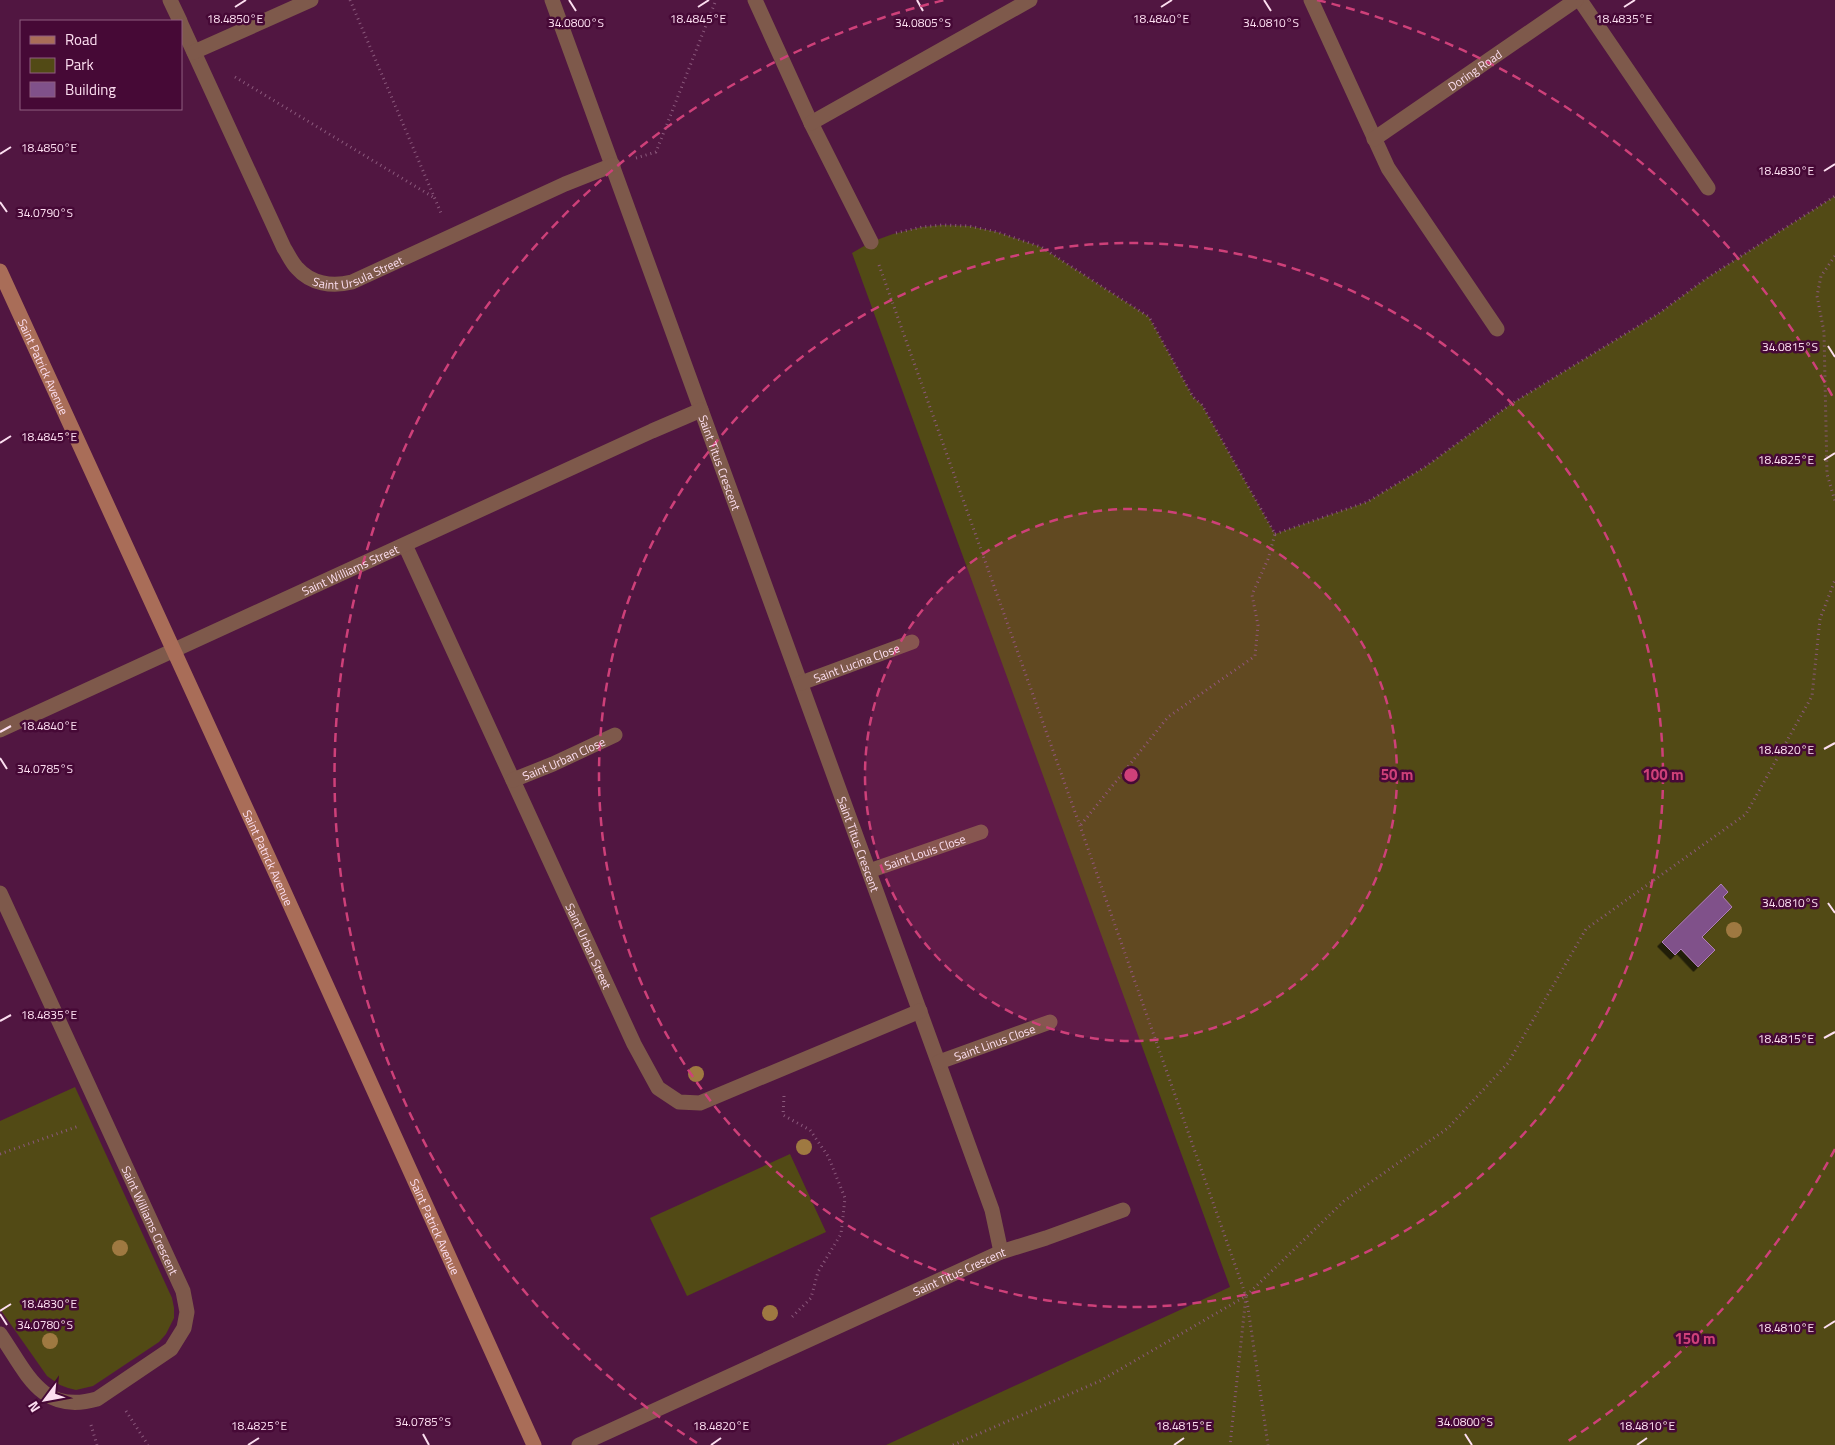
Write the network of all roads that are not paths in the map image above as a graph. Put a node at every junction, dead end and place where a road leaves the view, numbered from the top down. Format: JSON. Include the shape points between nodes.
{"nodes":[{"id":1,"x":170,"y":0,"type":"edge"},
{"id":2,"x":311,"y":0,"type":"edge"},
{"id":3,"x":552,"y":0,"type":"edge"},
{"id":4,"x":756,"y":0,"type":"edge"},
{"id":5,"x":1030,"y":0,"type":"edge"},
{"id":6,"x":1311,"y":0,"type":"edge"},
{"id":7,"x":1576,"y":0,"type":"edge"},
{"id":8,"x":1580,"y":0,"type":"edge"},
{"id":9,"x":179,"y":20,"type":"edge"},
{"id":10,"x":182,"y":27,"type":"edge"},
{"id":11,"x":194,"y":52,"type":"junction"},
{"id":12,"x":811,"y":123,"type":"junction"},
{"id":13,"x":1374,"y":139,"type":"junction"},
{"id":14,"x":613,"y":166,"type":"junction"},
{"id":15,"x":1708,"y":188,"type":"dead end"},
{"id":16,"x":870,"y":242,"type":"road end"},
{"id":17,"x":0,"y":271,"type":"edge"},
{"id":18,"x":1498,"y":329,"type":"dead end"},
{"id":19,"x":701,"y":410,"type":"junction"},
{"id":20,"x":405,"y":545,"type":"junction"},
{"id":21,"x":912,"y":642,"type":"dead end"},
{"id":22,"x":174,"y":651,"type":"junction"},
{"id":23,"x":801,"y":683,"type":"junction"},
{"id":24,"x":0,"y":730,"type":"edge"},
{"id":25,"x":615,"y":735,"type":"dead end"},
{"id":26,"x":513,"y":780,"type":"junction"},
{"id":27,"x":981,"y":832,"type":"dead end"},
{"id":28,"x":869,"y":871,"type":"junction"},
{"id":29,"x":0,"y":893,"type":"edge"},
{"id":30,"x":920,"y":1012,"type":"junction"},
{"id":31,"x":1050,"y":1022,"type":"dead end"},
{"id":32,"x":939,"y":1062,"type":"junction"},
{"id":33,"x":1123,"y":1210,"type":"dead end"},
{"id":34,"x":1001,"y":1252,"type":"junction"},
{"id":35,"x":0,"y":1334,"type":"edge"},
{"id":36,"x":534,"y":1445,"type":"edge"},
{"id":37,"x":579,"y":1445,"type":"edge"}],
"edges":[{"from":1,"to":9,"type":"street","name":"Saint Ursula Street"},
{"from":2,"to":11,"type":"street"},
{"from":3,"to":14,"type":"street","name":"Saint Titus Crescent"},
{"from":4,"to":12,"type":"street"},
{"from":5,"to":12,"type":"street"},
{"from":6,"to":13,"type":"street"},
{"from":7,"to":13,"type":"street","name":"Doring Road"},
{"from":8,"to":15,"type":"street"},
{"from":10,"to":11,"type":"street","name":"Saint Ursula Street"},
{"from":11,"to":14,"type":"street","name":"Saint Ursula Street","via":[[284,248],[297,268],[314,281],[329,286],[352,282],[565,184]]},
{"from":12,"to":16,"type":"street"},
{"from":13,"to":18,"type":"street","via":[[1388,168]]},
{"from":14,"to":19,"type":"street","name":"Saint Titus Crescent"},
{"from":17,"to":22,"type":"street","name":"Saint Patrick Avenue"},
{"from":19,"to":20,"type":"street","name":"Saint Williams Street"},
{"from":19,"to":23,"type":"street","name":"Saint Titus Crescent"},
{"from":20,"to":22,"type":"street","name":"Saint Williams Street"},
{"from":20,"to":26,"type":"street","name":"Saint Urban Street"},
{"from":21,"to":23,"type":"street","name":"Saint Lucina Close"},
{"from":22,"to":24,"type":"street","name":"Saint Williams Street"},
{"from":22,"to":36,"type":"street","name":"Saint Patrick Avenue"},
{"from":23,"to":28,"type":"street","name":"Saint Titus Crescent"},
{"from":25,"to":26,"type":"street","name":"Saint Urban Close"},
{"from":26,"to":30,"type":"street","name":"Saint Urban Street","via":[[634,1044],[658,1088],[678,1102],[700,1103]]},
{"from":27,"to":28,"type":"street","name":"Saint Louis Close"},
{"from":28,"to":30,"type":"street","name":"Saint Titus Crescent"},
{"from":29,"to":35,"type":"street","name":"Saint Williams Crescent","via":[[184,1291],[187,1312],[184,1328],[171,1349],[115,1388],[84,1403],[72,1404],[49,1397],[35,1384]]},
{"from":30,"to":32,"type":"street","name":"Saint Titus Crescent"},
{"from":31,"to":32,"type":"street","name":"Saint Linus Close"},
{"from":32,"to":34,"type":"street","name":"Saint Titus Crescent","via":[[992,1210]]},
{"from":33,"to":34,"type":"street"},
{"from":34,"to":37,"type":"street","name":"Saint Titus Crescent"}]}
